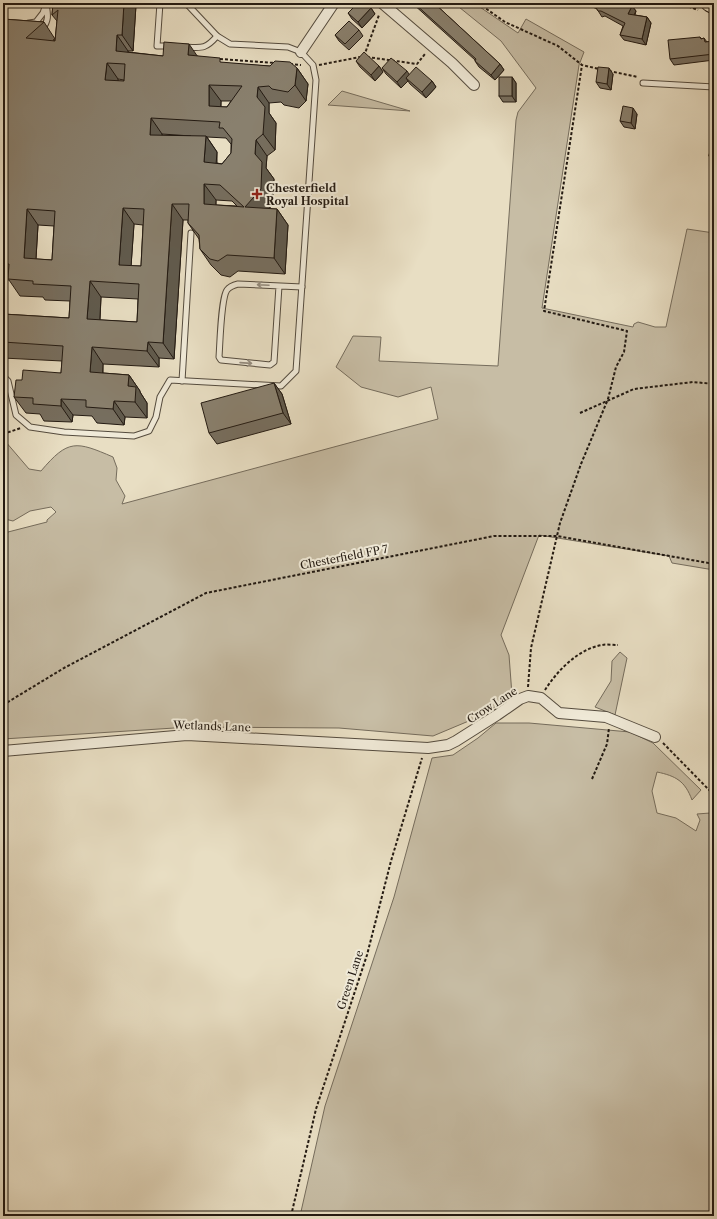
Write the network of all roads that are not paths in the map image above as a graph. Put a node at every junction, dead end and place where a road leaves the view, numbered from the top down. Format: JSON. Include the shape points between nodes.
{"nodes":[{"id":1,"x":160,"y":3,"type":"edge"},
{"id":2,"x":186,"y":3,"type":"edge"},
{"id":3,"x":334,"y":3,"type":"edge"},
{"id":4,"x":710,"y":3,"type":"edge"},
{"id":5,"x":46,"y":4,"type":"edge"},
{"id":6,"x":382,"y":4,"type":"edge"},
{"id":7,"x":714,"y":5,"type":"edge"},
{"id":8,"x":25,"y":23,"type":"edge"},
{"id":9,"x":34,"y":32,"type":"edge"},
{"id":10,"x":217,"y":36,"type":"junction"},
{"id":11,"x":301,"y":52,"type":"junction"},
{"id":12,"x":643,"y":83,"type":"dead end"},
{"id":13,"x":474,"y":85,"type":"dead end"},
{"id":14,"x":714,"y":87,"type":"edge"},
{"id":15,"x":191,"y":233,"type":"edge"},
{"id":16,"x":279,"y":286,"type":"junction"},
{"id":17,"x":302,"y":287,"type":"junction"},
{"id":18,"x":3,"y":376,"type":"edge"},
{"id":19,"x":182,"y":380,"type":"junction"},
{"id":20,"x":655,"y":737,"type":"road end"},
{"id":21,"x":422,"y":749,"type":"joint"},
{"id":22,"x":3,"y":751,"type":"edge"}],
"edges":[{"from":1,"to":10,"type":"lane","via":[[157,46],[203,48]]},
{"from":2,"to":10,"type":"lane"},
{"from":3,"to":11,"type":"street"},
{"from":4,"to":7,"type":"main road"},
{"from":5,"to":8,"type":"lane","via":[[36,22]]},
{"from":5,"to":9,"type":"lane","via":[[47,23],[42,29]]},
{"from":6,"to":13,"type":"street"},
{"from":10,"to":11,"type":"lane","via":[[230,44],[288,47]]},
{"from":11,"to":17,"type":"lane","via":[[313,65],[316,80]]},
{"from":12,"to":14,"type":"lane"},
{"from":15,"to":19,"type":"lane"},
{"from":16,"to":16,"type":"lane","one_way":true,"via":[[238,284],[226,291],[219,357],[222,360],[270,365],[274,362]]},
{"from":16,"to":17,"type":"lane"},
{"from":17,"to":19,"type":"lane","via":[[296,371],[281,386]]},
{"from":18,"to":19,"type":"lane","via":[[8,381],[16,415],[30,427],[64,432],[134,436],[149,431],[156,417],[160,397],[170,380]]},
{"from":20,"to":21,"type":"street","name":"Crow Lane","via":[[610,719],[560,713],[540,698],[528,696],[456,741],[448,745]]},
{"from":21,"to":22,"type":"street","name":"Wetlands Lane","via":[[187,736]]}]}
